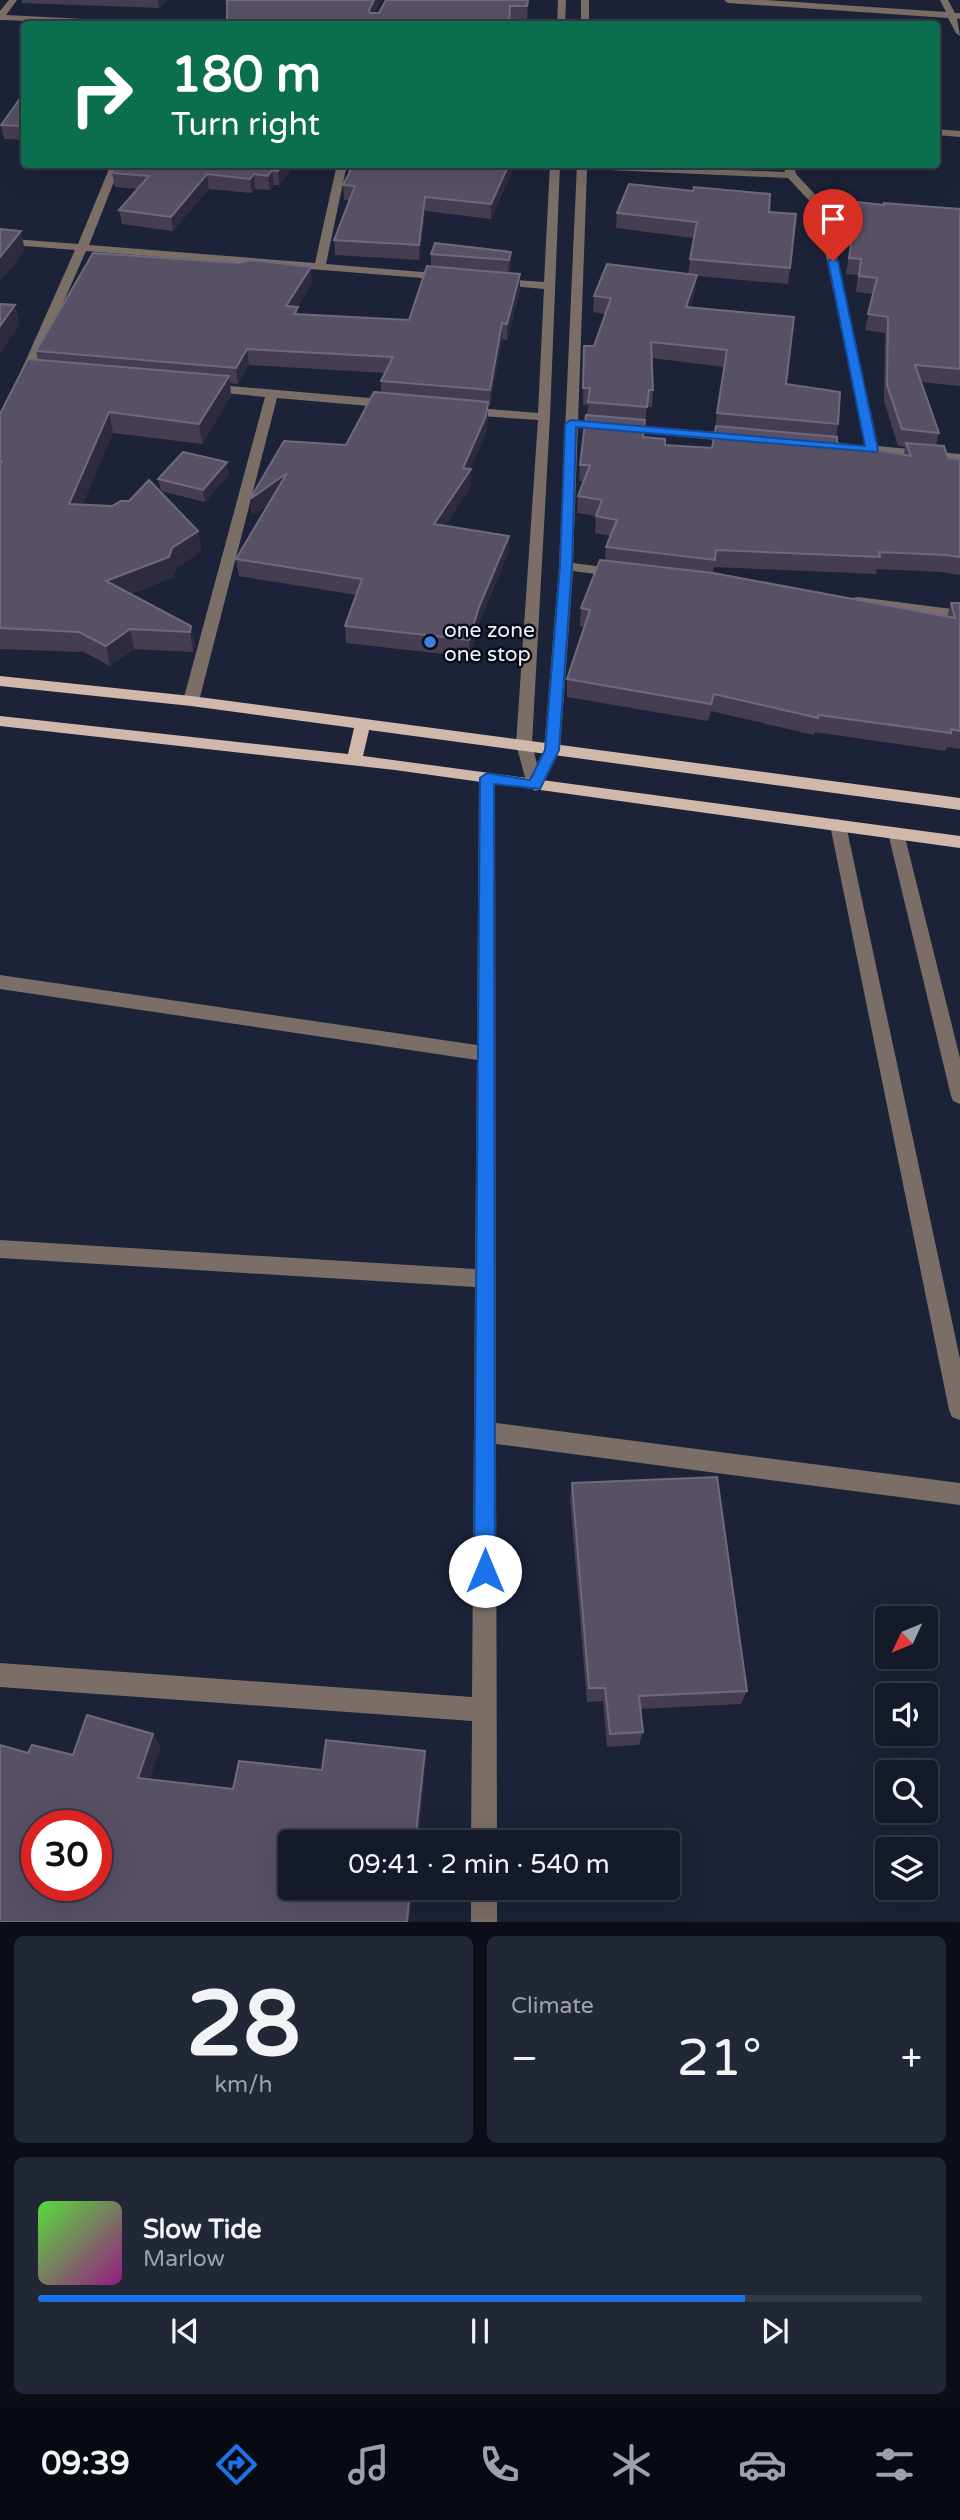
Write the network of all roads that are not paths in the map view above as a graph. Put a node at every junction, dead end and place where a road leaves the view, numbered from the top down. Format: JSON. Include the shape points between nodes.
{"nodes":[{"id":1,"x":13,"y":0,"type":"edge"},
{"id":2,"x":562,"y":0,"type":"edge"},
{"id":3,"x":585,"y":0,"type":"edge"},
{"id":4,"x":728,"y":0,"type":"edge"},
{"id":5,"x":846,"y":0,"type":"edge"},
{"id":6,"x":945,"y":4,"type":"edge"},
{"id":7,"x":960,"y":9,"type":"edge"},
{"id":8,"x":956,"y":16,"type":"edge"},
{"id":9,"x":0,"y":17,"type":"edge"},
{"id":10,"x":70,"y":21,"type":"edge"},
{"id":11,"x":561,"y":21,"type":"edge"},
{"id":12,"x":585,"y":21,"type":"edge"},
{"id":13,"x":960,"y":33,"type":"edge"},
{"id":14,"x":940,"y":132,"type":"edge"},
{"id":15,"x":960,"y":134,"type":"edge"},
{"id":16,"x":114,"y":168,"type":"edge"},
{"id":17,"x":341,"y":168,"type":"edge"},
{"id":18,"x":555,"y":168,"type":"edge"},
{"id":19,"x":582,"y":168,"type":"edge"},
{"id":20,"x":707,"y":168,"type":"edge"},
{"id":21,"x":790,"y":170,"type":"edge"},
{"id":22,"x":821,"y":207,"type":"junction"},
{"id":23,"x":891,"y":213,"type":"edge"},
{"id":24,"x":0,"y":241,"type":"edge"},
{"id":25,"x":82,"y":248,"type":"junction"},
{"id":26,"x":320,"y":267,"type":"junction"},
{"id":27,"x":455,"y":278,"type":"edge"},
{"id":28,"x":482,"y":280,"type":"edge"},
{"id":29,"x":550,"y":286,"type":"junction"},
{"id":30,"x":26,"y":372,"type":"junction"},
{"id":31,"x":40,"y":373,"type":"edge"},
{"id":32,"x":190,"y":386,"type":"edge"},
{"id":33,"x":272,"y":394,"type":"junction"},
{"id":34,"x":16,"y":395,"type":"edge"},
{"id":35,"x":408,"y":406,"type":"edge"},
{"id":36,"x":449,"y":409,"type":"edge"},
{"id":37,"x":544,"y":417,"type":"junction"},
{"id":38,"x":612,"y":427,"type":"edge"},
{"id":39,"x":749,"y":439,"type":"edge"},
{"id":40,"x":845,"y":448,"type":"edge"},
{"id":41,"x":872,"y":450,"type":"junction"},
{"id":42,"x":960,"y":458,"type":"edge"},
{"id":43,"x":566,"y":566,"type":"junction"},
{"id":44,"x":634,"y":574,"type":"edge"},
{"id":45,"x":838,"y":599,"type":"edge"},
{"id":46,"x":960,"y":614,"type":"edge"},
{"id":47,"x":0,"y":681,"type":"edge"},
{"id":48,"x":191,"y":701,"type":"junction"},
{"id":49,"x":0,"y":722,"type":"edge"},
{"id":50,"x":363,"y":724,"type":"junction"},
{"id":51,"x":524,"y":744,"type":"junction"},
{"id":52,"x":552,"y":750,"type":"junction"},
{"id":53,"x":354,"y":761,"type":"junction"},
{"id":54,"x":487,"y":778,"type":"junction"},
{"id":55,"x":535,"y":785,"type":"junction"},
{"id":56,"x":960,"y":804,"type":"edge"},
{"id":57,"x":838,"y":825,"type":"junction"},
{"id":58,"x":896,"y":833,"type":"junction"},
{"id":59,"x":960,"y":842,"type":"edge"},
{"id":60,"x":0,"y":982,"type":"edge"},
{"id":61,"x":486,"y":1055,"type":"junction"},
{"id":62,"x":960,"y":1096,"type":"edge"},
{"id":63,"x":0,"y":1249,"type":"edge"},
{"id":64,"x":486,"y":1279,"type":"junction"},
{"id":65,"x":960,"y":1410,"type":"edge"},
{"id":66,"x":485,"y":1432,"type":"junction"},
{"id":67,"x":960,"y":1494,"type":"edge"},
{"id":68,"x":0,"y":1675,"type":"edge"},
{"id":69,"x":485,"y":1710,"type":"junction"},
{"id":70,"x":484,"y":1830,"type":"edge"},
{"id":71,"x":484,"y":1900,"type":"edge"},
{"id":72,"x":484,"y":1922,"type":"edge"}],
"edges":[{"from":1,"to":9,"type":"street"},
{"from":2,"to":11,"type":"street"},
{"from":3,"to":12,"type":"street"},
{"from":4,"to":8,"type":"street"},
{"from":5,"to":6,"type":"street"},
{"from":6,"to":7,"type":"street"},
{"from":6,"to":8,"type":"street"},
{"from":8,"to":13,"type":"street"},
{"from":9,"to":10,"type":"street"},
{"from":14,"to":15,"type":"street"},
{"from":16,"to":25,"type":"street"},
{"from":17,"to":26,"type":"street"},
{"from":18,"to":29,"type":"street"},
{"from":19,"to":43,"type":"street","via":[[578,424]]},
{"from":20,"to":21,"type":"street"},
{"from":21,"to":22,"type":"street"},
{"from":22,"to":23,"type":"street"},
{"from":22,"to":41,"type":"street"},
{"from":24,"to":25,"type":"street"},
{"from":25,"to":26,"type":"street"},
{"from":25,"to":30,"type":"street"},
{"from":26,"to":27,"type":"street"},
{"from":28,"to":29,"type":"street"},
{"from":29,"to":37,"type":"street"},
{"from":30,"to":31,"type":"street"},
{"from":30,"to":34,"type":"street"},
{"from":32,"to":33,"type":"street"},
{"from":33,"to":35,"type":"street"},
{"from":33,"to":48,"type":"street"},
{"from":36,"to":37,"type":"street"},
{"from":37,"to":51,"type":"street"},
{"from":38,"to":39,"type":"street"},
{"from":40,"to":41,"type":"street"},
{"from":41,"to":42,"type":"street"},
{"from":43,"to":44,"type":"street"},
{"from":43,"to":52,"type":"street"},
{"from":45,"to":46,"type":"street"},
{"from":47,"to":48,"type":"main road"},
{"from":48,"to":50,"type":"main road"},
{"from":49,"to":53,"type":"main road"},
{"from":50,"to":51,"type":"main road"},
{"from":50,"to":53,"type":"main road"},
{"from":51,"to":52,"type":"main road"},
{"from":51,"to":55,"type":"street"},
{"from":52,"to":55,"type":"street"},
{"from":52,"to":56,"type":"main road"},
{"from":53,"to":54,"type":"main road"},
{"from":54,"to":55,"type":"main road"},
{"from":54,"to":61,"type":"street"},
{"from":55,"to":57,"type":"main road"},
{"from":57,"to":58,"type":"main road"},
{"from":57,"to":65,"type":"street"},
{"from":58,"to":59,"type":"main road"},
{"from":58,"to":62,"type":"street"},
{"from":60,"to":61,"type":"street"},
{"from":61,"to":64,"type":"street"},
{"from":63,"to":64,"type":"street"},
{"from":64,"to":66,"type":"street"},
{"from":66,"to":67,"type":"street"},
{"from":66,"to":69,"type":"street"},
{"from":68,"to":69,"type":"street"},
{"from":69,"to":70,"type":"street"},
{"from":71,"to":72,"type":"street"}]}
